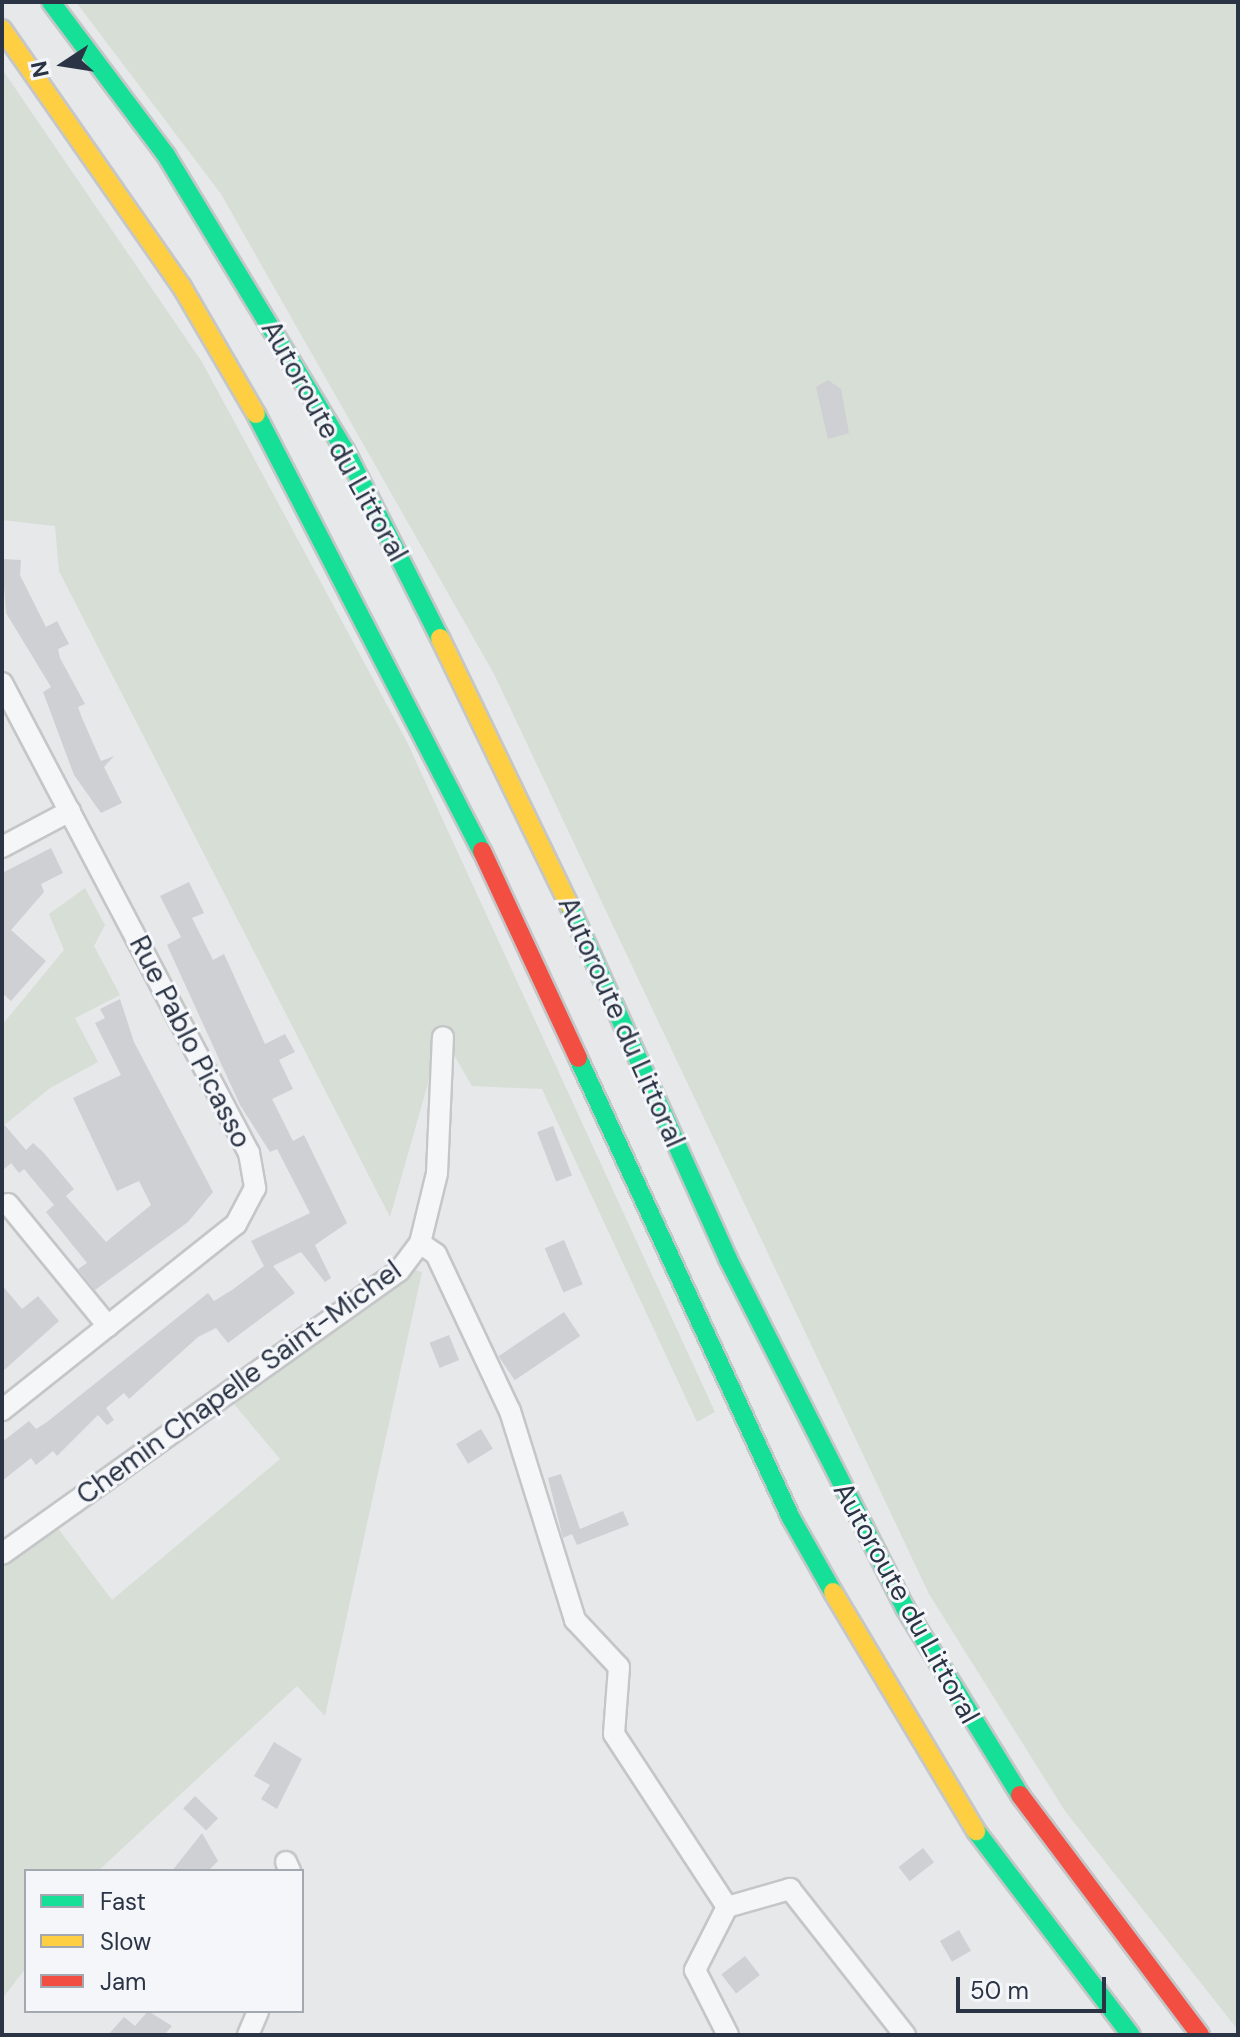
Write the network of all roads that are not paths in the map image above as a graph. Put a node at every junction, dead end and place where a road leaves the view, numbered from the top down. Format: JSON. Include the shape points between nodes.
{"nodes":[{"id":1,"x":51,"y":2,"type":"edge"},
{"id":2,"x":2,"y":29,"type":"edge"},
{"id":3,"x":2,"y":683,"type":"edge"},
{"id":4,"x":70,"y":811,"type":"junction"},
{"id":5,"x":2,"y":847,"type":"edge"},
{"id":6,"x":443,"y":1037,"type":"dead end"},
{"id":7,"x":8,"y":1204,"type":"dead end"},
{"id":8,"x":420,"y":1243,"type":"junction"},
{"id":9,"x":108,"y":1326,"type":"junction"},
{"id":10,"x":2,"y":1410,"type":"edge"},
{"id":11,"x":2,"y":1554,"type":"edge"},
{"id":12,"x":727,"y":1907,"type":"junction"},
{"id":13,"x":257,"y":2013,"type":"edge"},
{"id":14,"x":248,"y":2035,"type":"edge"},
{"id":15,"x":728,"y":2035,"type":"edge"},
{"id":16,"x":905,"y":2035,"type":"edge"},
{"id":17,"x":1131,"y":2035,"type":"edge"},
{"id":18,"x":1200,"y":2035,"type":"edge"}],
"edges":[{"from":1,"to":18,"type":"highway","name":"Autoroute du Littoral","via":[[166,155],[345,450],[512,780],[728,1259],[905,1608],[998,1766]]},
{"from":2,"to":17,"type":"highway","name":"Autoroute du Littoral","via":[[182,287],[306,501],[483,853],[791,1518],[992,1856]]},
{"from":3,"to":4,"type":"street","name":"Rue Pablo Picasso"},
{"from":4,"to":5,"type":"street"},
{"from":4,"to":9,"type":"street","name":"Rue Pablo Picasso","via":[[249,1153],[255,1188],[236,1224]]},
{"from":6,"to":8,"type":"street","name":"Chemin Chapelle Saint-Michel","via":[[437,1173]]},
{"from":7,"to":9,"type":"street"},
{"from":8,"to":11,"type":"street","name":"Chemin Chapelle Saint-Michel","via":[[399,1271]]},
{"from":8,"to":12,"type":"street","via":[[436,1254],[510,1411],[575,1620],[619,1667],[614,1734]]},
{"from":9,"to":10,"type":"street","name":"Rue Pablo Picasso"},
{"from":12,"to":15,"type":"street","via":[[695,1970]]},
{"from":12,"to":16,"type":"street","via":[[790,1889]]},
{"from":13,"to":14,"type":"street"}]}
